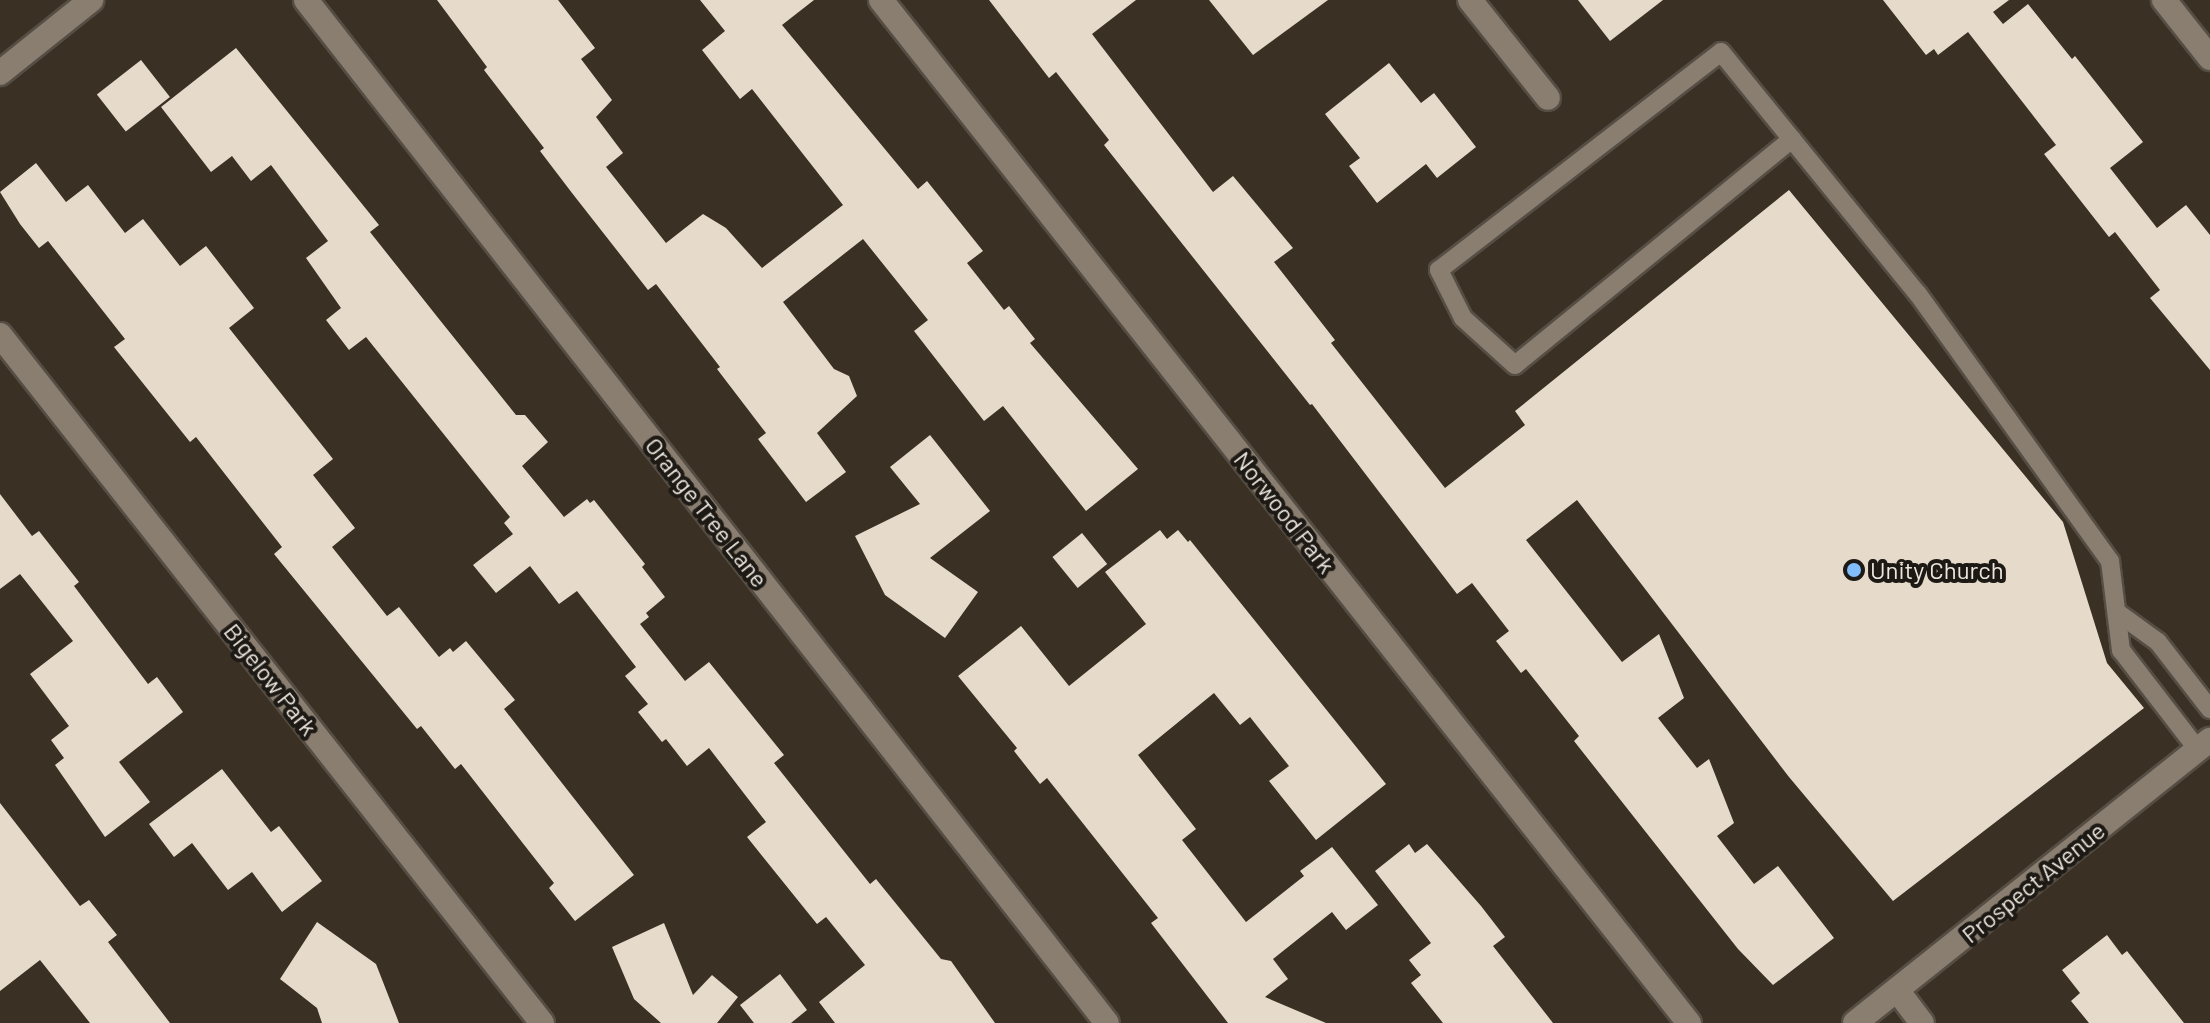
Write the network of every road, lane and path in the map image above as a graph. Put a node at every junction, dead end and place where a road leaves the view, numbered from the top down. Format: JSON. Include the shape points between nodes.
{"nodes":[{"id":1,"x":91,"y":0,"type":"edge"},
{"id":2,"x":306,"y":0,"type":"edge"},
{"id":3,"x":881,"y":0,"type":"edge"},
{"id":4,"x":1470,"y":0,"type":"edge"},
{"id":5,"x":2164,"y":0,"type":"edge"},
{"id":6,"x":2210,"y":58,"type":"edge"},
{"id":7,"x":0,"y":73,"type":"edge"},
{"id":8,"x":1548,"y":98,"type":"dead end"},
{"id":9,"x":1792,"y":139,"type":"junction"},
{"id":10,"x":0,"y":335,"type":"edge"},
{"id":11,"x":2118,"y":613,"type":"junction"},
{"id":12,"x":2210,"y":709,"type":"edge"},
{"id":13,"x":2204,"y":745,"type":"edge"},
{"id":14,"x":1897,"y":990,"type":"junction"},
{"id":15,"x":542,"y":1023,"type":"edge"},
{"id":16,"x":1107,"y":1023,"type":"edge"},
{"id":17,"x":1689,"y":1023,"type":"edge"},
{"id":18,"x":1855,"y":1023,"type":"edge"},
{"id":19,"x":1922,"y":1023,"type":"edge"}],
"edges":[{"from":1,"to":7,"type":"street"},
{"from":2,"to":16,"type":"street","name":"Orange Tree Lane"},
{"from":3,"to":17,"type":"street","name":"Norwood Park"},
{"from":4,"to":8,"type":"street"},
{"from":5,"to":6,"type":"street"},
{"from":9,"to":9,"type":"lane","via":[[1721,52],[1439,270],[1463,318],[1515,365]]},
{"from":9,"to":11,"type":"lane","via":[[1918,294],[2110,561]]},
{"from":10,"to":15,"type":"street","name":"Bigelow Park"},
{"from":11,"to":12,"type":"lane","via":[[2158,642]]},
{"from":11,"to":13,"type":"lane","via":[[2121,650]]},
{"from":13,"to":14,"type":"street","name":"Prospect Avenue"},
{"from":14,"to":18,"type":"street","name":"Prospect Avenue"},
{"from":14,"to":19,"type":"street"}]}
